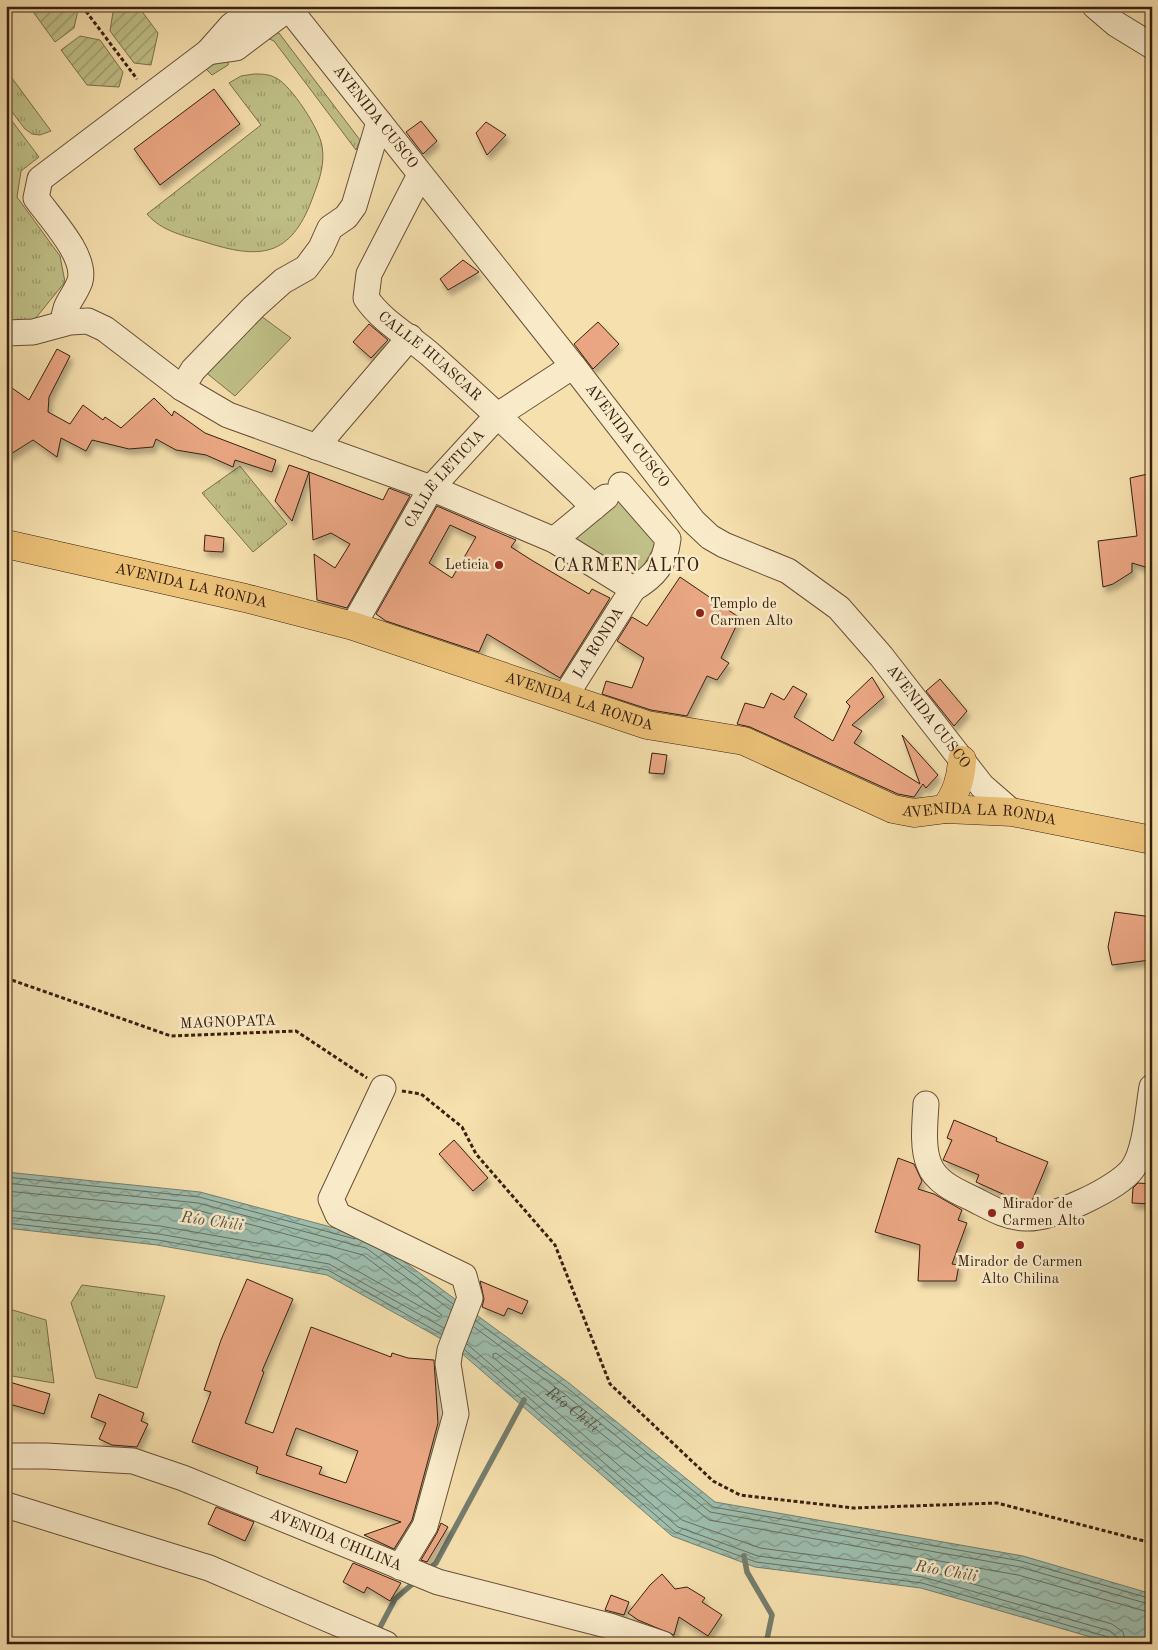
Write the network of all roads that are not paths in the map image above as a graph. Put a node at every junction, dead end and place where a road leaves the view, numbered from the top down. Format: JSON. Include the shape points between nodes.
{"nodes":[{"id":1,"x":257,"y":6,"type":"edge"},
{"id":2,"x":1095,"y":6,"type":"edge"},
{"id":3,"x":288,"y":7,"type":"edge"},
{"id":4,"x":1152,"y":46,"type":"edge"},
{"id":5,"x":208,"y":52,"type":"junction"},
{"id":6,"x":378,"y":122,"type":"junction"},
{"id":7,"x":420,"y":175,"type":"junction"},
{"id":8,"x":64,"y":323,"type":"junction"},
{"id":9,"x":6,"y":333,"type":"edge"},
{"id":10,"x":410,"y":336,"type":"junction"},
{"id":11,"x":573,"y":366,"type":"junction"},
{"id":12,"x":182,"y":388,"type":"junction"},
{"id":13,"x":498,"y":415,"type":"junction"},
{"id":14,"x":316,"y":447,"type":"junction"},
{"id":15,"x":647,"y":464,"type":"junction"},
{"id":16,"x":621,"y":485,"type":"junction"},
{"id":17,"x":431,"y":488,"type":"junction"},
{"id":18,"x":594,"y":507,"type":"junction"},
{"id":19,"x":693,"y":521,"type":"junction"},
{"id":20,"x":668,"y":539,"type":"junction"},
{"id":21,"x":554,"y":540,"type":"junction"},
{"id":22,"x":6,"y":544,"type":"edge"},
{"id":23,"x":633,"y":589,"type":"junction"},
{"id":24,"x":353,"y":626,"type":"junction"},
{"id":25,"x":564,"y":698,"type":"junction"},
{"id":26,"x":962,"y":760,"type":"junction"},
{"id":27,"x":945,"y":809,"type":"junction"},
{"id":28,"x":1012,"y":812,"type":"junction"},
{"id":29,"x":1152,"y":840,"type":"edge"},
{"id":30,"x":1152,"y":1087,"type":"edge"},
{"id":31,"x":383,"y":1088,"type":"road end"},
{"id":32,"x":926,"y":1104,"type":"dead end"},
{"id":33,"x":6,"y":1456,"type":"edge"},
{"id":34,"x":6,"y":1505,"type":"edge"},
{"id":35,"x":407,"y":1569,"type":"junction"},
{"id":36,"x":386,"y":1644,"type":"edge"},
{"id":37,"x":663,"y":1644,"type":"edge"}],
"edges":[{"from":1,"to":5,"type":"street","via":[[231,26]]},
{"from":2,"to":4,"type":"street","via":[[1116,24]]},
{"from":3,"to":5,"type":"street","via":[[236,48]]},
{"from":3,"to":6,"type":"street","name":"AVENIDA CUSCO"},
{"from":5,"to":8,"type":"street","via":[[40,179],[36,198],[78,256],[80,280],[63,311]]},
{"from":6,"to":7,"type":"street","name":"AVENIDA CUSCO"},
{"from":6,"to":12,"type":"street","via":[[354,206],[346,217],[330,228],[321,248],[306,268],[283,281],[254,307],[193,370]]},
{"from":7,"to":10,"type":"street","name":"CALLE HUASCAR","via":[[369,274],[366,289],[366,298],[372,306]]},
{"from":7,"to":11,"type":"street","name":"AVENIDA CUSCO"},
{"from":8,"to":9,"type":"street","via":[[33,332]]},
{"from":8,"to":12,"type":"street","via":[[88,321],[105,329]]},
{"from":10,"to":13,"type":"street","name":"CALLE HUASCAR"},
{"from":10,"to":14,"type":"street"},
{"from":11,"to":13,"type":"street","name":"CALLE LETICIA"},
{"from":11,"to":15,"type":"street","name":"AVENIDA CUSCO"},
{"from":12,"to":14,"type":"street","via":[[228,415]]},
{"from":13,"to":17,"type":"street","name":"CALLE LETICIA"},
{"from":13,"to":18,"type":"street","name":"CALLE HUASCAR"},
{"from":14,"to":17,"type":"street"},
{"from":15,"to":16,"type":"street"},
{"from":15,"to":19,"type":"street","name":"AVENIDA CUSCO"},
{"from":16,"to":18,"type":"street"},
{"from":16,"to":20,"type":"street"},
{"from":17,"to":21,"type":"street"},
{"from":17,"to":24,"type":"street","name":"CALLE LETICIA"},
{"from":18,"to":21,"type":"street"},
{"from":19,"to":20,"type":"street"},
{"from":19,"to":26,"type":"street","name":"AVENIDA CUSCO","via":[[724,545],[788,571],[839,608]]},
{"from":20,"to":23,"type":"street","via":[[666,556],[649,580]]},
{"from":21,"to":23,"type":"street"},
{"from":22,"to":24,"type":"main road","name":"AVENIDA LA RONDA"},
{"from":23,"to":25,"type":"street","name":"LA RONDA"},
{"from":24,"to":25,"type":"main road","name":"AVENIDA LA RONDA"},
{"from":25,"to":27,"type":"main road","name":"AVENIDA LA RONDA","via":[[647,725],[744,741],[893,809],[914,813]]},
{"from":26,"to":27,"type":"main road","via":[[961,780]]},
{"from":26,"to":28,"type":"street","name":"AVENIDA CUSCO","via":[[982,786]]},
{"from":27,"to":28,"type":"main road","name":"AVENIDA LA RONDA"},
{"from":28,"to":29,"type":"main road","name":"AVENIDA LA RONDA"},
{"from":30,"to":32,"type":"street","via":[[1139,1157],[1126,1176],[1074,1206],[1026,1219],[999,1213],[937,1178],[928,1164],[924,1127]]},
{"from":31,"to":35,"type":"street","via":[[331,1199],[338,1215],[464,1276],[470,1298],[450,1350],[448,1364],[456,1414],[425,1526]]},
{"from":33,"to":35,"type":"street","name":"AVENIDA CHILINA","via":[[133,1461],[183,1478]]},
{"from":34,"to":36,"type":"street","via":[[209,1568]]},
{"from":35,"to":37,"type":"street","name":"AVENIDA CHILINA","via":[[438,1582],[610,1626]]}]}
